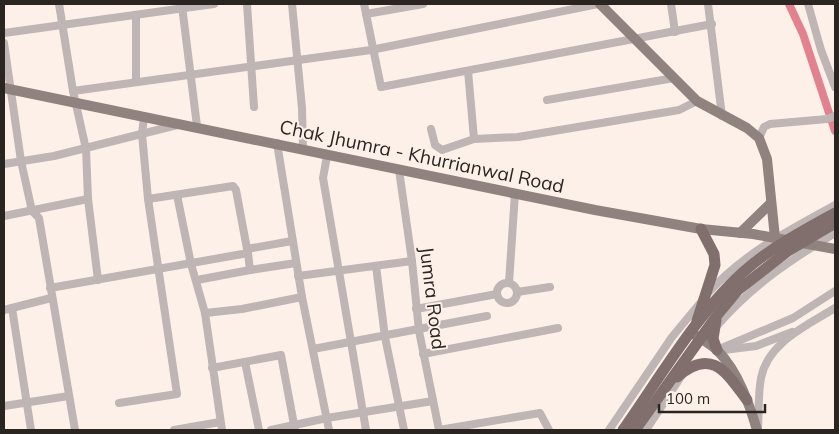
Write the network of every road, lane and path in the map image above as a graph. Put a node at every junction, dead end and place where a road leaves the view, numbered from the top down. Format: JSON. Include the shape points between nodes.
{"nodes":[{"id":1,"x":59,"y":4,"type":"edge"},
{"id":2,"x":214,"y":4,"type":"edge"},
{"id":3,"x":247,"y":4,"type":"edge"},
{"id":4,"x":292,"y":4,"type":"edge"},
{"id":5,"x":364,"y":4,"type":"edge"},
{"id":6,"x":423,"y":4,"type":"edge"},
{"id":7,"x":599,"y":4,"type":"edge"},
{"id":8,"x":671,"y":4,"type":"edge"},
{"id":9,"x":708,"y":4,"type":"edge"},
{"id":10,"x":808,"y":4,"type":"edge"},
{"id":11,"x":182,"y":6,"type":"edge"},
{"id":12,"x":366,"y":14,"type":"junction"},
{"id":13,"x":136,"y":15,"type":"junction"},
{"id":14,"x":712,"y":24,"type":"junction"},
{"id":15,"x":62,"y":25,"type":"junction"},
{"id":16,"x":675,"y":32,"type":"junction"},
{"id":17,"x":4,"y":33,"type":"edge"},
{"id":18,"x":635,"y":40,"type":"junction"},
{"id":19,"x":4,"y":43,"type":"edge"},
{"id":20,"x":372,"y":50,"type":"junction"},
{"id":21,"x":297,"y":62,"type":"junction"},
{"id":22,"x":250,"y":66,"type":"junction"},
{"id":23,"x":468,"y":71,"type":"junction"},
{"id":24,"x":191,"y":74,"type":"junction"},
{"id":25,"x":674,"y":78,"type":"junction"},
{"id":26,"x":136,"y":82,"type":"junction"},
{"id":27,"x":835,"y":87,"type":"edge"},
{"id":28,"x":6,"y":91,"type":"edge"},
{"id":29,"x":73,"y":91,"type":"junction"},
{"id":30,"x":547,"y":100,"type":"dead end"},
{"id":31,"x":697,"y":101,"type":"junction"},
{"id":32,"x":76,"y":103,"type":"junction"},
{"id":33,"x":254,"y":107,"type":"dead end"},
{"id":34,"x":722,"y":116,"type":"junction"},
{"id":35,"x":835,"y":116,"type":"edge"},
{"id":36,"x":144,"y":117,"type":"junction"},
{"id":37,"x":179,"y":124,"type":"junction"},
{"id":38,"x":197,"y":126,"type":"junction"},
{"id":39,"x":431,"y":129,"type":"dead end"},
{"id":40,"x":142,"y":134,"type":"junction"},
{"id":41,"x":759,"y":138,"type":"junction"},
{"id":42,"x":474,"y":139,"type":"junction"},
{"id":43,"x":277,"y":143,"type":"junction"},
{"id":44,"x":86,"y":148,"type":"junction"},
{"id":45,"x":302,"y":150,"type":"junction"},
{"id":46,"x":326,"y":156,"type":"junction"},
{"id":47,"x":21,"y":161,"type":"junction"},
{"id":48,"x":4,"y":164,"type":"edge"},
{"id":49,"x":399,"y":170,"type":"junction"},
{"id":50,"x":515,"y":194,"type":"junction"},
{"id":51,"x":177,"y":196,"type":"junction"},
{"id":52,"x":88,"y":199,"type":"junction"},
{"id":53,"x":148,"y":199,"type":"junction"},
{"id":54,"x":771,"y":203,"type":"junction"},
{"id":55,"x":835,"y":205,"type":"edge"},
{"id":56,"x":32,"y":211,"type":"junction"},
{"id":57,"x":835,"y":213,"type":"edge"},
{"id":58,"x":4,"y":216,"type":"edge"},
{"id":59,"x":835,"y":223,"type":"edge"},
{"id":60,"x":701,"y":228,"type":"junction"},
{"id":61,"x":740,"y":233,"type":"junction"},
{"id":62,"x":835,"y":233,"type":"edge"},
{"id":63,"x":781,"y":239,"type":"junction"},
{"id":64,"x":292,"y":241,"type":"junction"},
{"id":65,"x":800,"y":243,"type":"junction"},
{"id":66,"x":815,"y":245,"type":"junction"},
{"id":67,"x":835,"y":249,"type":"edge"},
{"id":68,"x":247,"y":251,"type":"junction"},
{"id":69,"x":412,"y":261,"type":"junction"},
{"id":70,"x":296,"y":263,"type":"junction"},
{"id":71,"x":191,"y":264,"type":"junction"},
{"id":72,"x":376,"y":266,"type":"junction"},
{"id":73,"x":158,"y":270,"type":"junction"},
{"id":74,"x":250,"y":270,"type":"junction"},
{"id":75,"x":338,"y":271,"type":"junction"},
{"id":76,"x":298,"y":276,"type":"junction"},
{"id":77,"x":98,"y":280,"type":"junction"},
{"id":78,"x":197,"y":280,"type":"junction"},
{"id":79,"x":509,"y":283,"type":"junction"},
{"id":80,"x":550,"y":286,"type":"dead end"},
{"id":81,"x":50,"y":288,"type":"junction"},
{"id":82,"x":835,"y":291,"type":"edge"},
{"id":83,"x":518,"y":292,"type":"junction"},
{"id":84,"x":497,"y":294,"type":"junction"},
{"id":85,"x":302,"y":297,"type":"junction"},
{"id":86,"x":705,"y":297,"type":"junction"},
{"id":87,"x":51,"y":298,"type":"junction"},
{"id":88,"x":835,"y":308,"type":"edge"},
{"id":89,"x":8,"y":309,"type":"edge"},
{"id":90,"x":416,"y":309,"type":"junction"},
{"id":91,"x":205,"y":314,"type":"junction"},
{"id":92,"x":718,"y":314,"type":"junction"},
{"id":93,"x":487,"y":316,"type":"dead end"},
{"id":94,"x":558,"y":328,"type":"dead end"},
{"id":95,"x":800,"y":328,"type":"junction"},
{"id":96,"x":713,"y":330,"type":"junction"},
{"id":97,"x":419,"y":331,"type":"junction"},
{"id":98,"x":698,"y":335,"type":"junction"},
{"id":99,"x":385,"y":337,"type":"junction"},
{"id":100,"x":351,"y":342,"type":"junction"},
{"id":101,"x":314,"y":349,"type":"junction"},
{"id":102,"x":717,"y":350,"type":"junction"},
{"id":103,"x":423,"y":354,"type":"junction"},
{"id":104,"x":245,"y":362,"type":"junction"},
{"id":105,"x":212,"y":368,"type":"junction"},
{"id":106,"x":685,"y":370,"type":"junction"},
{"id":107,"x":69,"y":396,"type":"junction"},
{"id":108,"x":662,"y":398,"type":"junction"},
{"id":109,"x":746,"y":400,"type":"junction"},
{"id":110,"x":433,"y":401,"type":"junction"},
{"id":111,"x":118,"y":403,"type":"dead end"},
{"id":112,"x":28,"y":404,"type":"junction"},
{"id":113,"x":400,"y":405,"type":"junction"},
{"id":114,"x":4,"y":406,"type":"edge"},
{"id":115,"x":364,"y":412,"type":"junction"},
{"id":116,"x":327,"y":418,"type":"junction"},
{"id":117,"x":221,"y":426,"type":"edge"},
{"id":118,"x":294,"y":428,"type":"edge"},
{"id":119,"x":32,"y":430,"type":"edge"},
{"id":120,"x":75,"y":430,"type":"edge"},
{"id":121,"x":174,"y":430,"type":"edge"},
{"id":122,"x":258,"y":430,"type":"edge"},
{"id":123,"x":271,"y":430,"type":"edge"},
{"id":124,"x":329,"y":430,"type":"edge"},
{"id":125,"x":366,"y":430,"type":"edge"},
{"id":126,"x":404,"y":430,"type":"edge"},
{"id":127,"x":439,"y":430,"type":"edge"},
{"id":128,"x":549,"y":430,"type":"edge"},
{"id":129,"x":609,"y":430,"type":"edge"},
{"id":130,"x":623,"y":430,"type":"edge"},
{"id":131,"x":635,"y":430,"type":"edge"},
{"id":132,"x":646,"y":430,"type":"edge"},
{"id":133,"x":758,"y":430,"type":"edge"}],
"edges":[{"from":1,"to":15,"type":"street"},
{"from":2,"to":11,"type":"street"},
{"from":3,"to":22,"type":"street"},
{"from":4,"to":21,"type":"street"},
{"from":5,"to":12,"type":"street"},
{"from":6,"to":12,"type":"street"},
{"from":7,"to":18,"type":"main road"},
{"from":7,"to":20,"type":"street"},
{"from":8,"to":16,"type":"street"},
{"from":9,"to":14,"type":"street"},
{"from":10,"to":27,"type":"street"},
{"from":11,"to":13,"type":"street"},
{"from":11,"to":24,"type":"street"},
{"from":12,"to":20,"type":"street"},
{"from":13,"to":15,"type":"street"},
{"from":13,"to":26,"type":"street"},
{"from":14,"to":16,"type":"street"},
{"from":14,"to":34,"type":"street"},
{"from":15,"to":17,"type":"street"},
{"from":15,"to":29,"type":"street"},
{"from":16,"to":18,"type":"street"},
{"from":18,"to":23,"type":"street"},
{"from":18,"to":25,"type":"main road"},
{"from":19,"to":28,"type":"street"},
{"from":20,"to":21,"type":"street"},
{"from":20,"to":23,"type":"street","via":[[380,87]]},
{"from":21,"to":22,"type":"street"},
{"from":21,"to":45,"type":"street"},
{"from":22,"to":24,"type":"street"},
{"from":22,"to":33,"type":"street"},
{"from":23,"to":42,"type":"street"},
{"from":24,"to":26,"type":"street"},
{"from":24,"to":38,"type":"street"},
{"from":25,"to":30,"type":"street"},
{"from":25,"to":31,"type":"main road"},
{"from":26,"to":29,"type":"street"},
{"from":28,"to":32,"type":"main road","name":"Chak Jhumra - Khurrianwal Road"},
{"from":28,"to":47,"type":"street"},
{"from":29,"to":32,"type":"street"},
{"from":31,"to":34,"type":"main road"},
{"from":31,"to":42,"type":"street","via":[[679,110],[636,118],[518,137]]},
{"from":32,"to":36,"type":"main road","name":"Chak Jhumra - Khurrianwal Road"},
{"from":32,"to":44,"type":"street"},
{"from":34,"to":41,"type":"main road"},
{"from":35,"to":41,"type":"street","via":[[770,124],[764,127]]},
{"from":36,"to":37,"type":"main road","name":"Chak Jhumra - Khurrianwal Road"},
{"from":36,"to":40,"type":"street"},
{"from":37,"to":38,"type":"main road","name":"Chak Jhumra - Khurrianwal Road"},
{"from":37,"to":40,"type":"street"},
{"from":38,"to":43,"type":"main road","name":"Chak Jhumra - Khurrianwal Road"},
{"from":39,"to":42,"type":"street","via":[[439,150]]},
{"from":40,"to":44,"type":"street"},
{"from":40,"to":53,"type":"street"},
{"from":41,"to":54,"type":"main road","via":[[767,159]]},
{"from":43,"to":45,"type":"main road","name":"Chak Jhumra - Khurrianwal Road"},
{"from":43,"to":64,"type":"street"},
{"from":44,"to":47,"type":"street"},
{"from":44,"to":52,"type":"street"},
{"from":45,"to":46,"type":"main road","name":"Chak Jhumra - Khurrianwal Road"},
{"from":46,"to":49,"type":"main road","name":"Chak Jhumra - Khurrianwal Road"},
{"from":46,"to":75,"type":"street","via":[[323,178],[328,193]]},
{"from":47,"to":48,"type":"street"},
{"from":47,"to":56,"type":"street"},
{"from":49,"to":50,"type":"main road","name":"Chak Jhumra - Khurrianwal Road"},
{"from":49,"to":69,"type":"street","name":"Jumra Road"},
{"from":50,"to":60,"type":"main road","name":"Chak Jhumra - Khurrianwal Road"},
{"from":50,"to":79,"type":"street"},
{"from":51,"to":53,"type":"street"},
{"from":51,"to":68,"type":"street","via":[[233,186]]},
{"from":51,"to":71,"type":"street"},
{"from":52,"to":56,"type":"street"},
{"from":52,"to":77,"type":"street"},
{"from":53,"to":73,"type":"street"},
{"from":54,"to":61,"type":"main road"},
{"from":54,"to":63,"type":"main road"},
{"from":55,"to":63,"type":"street"},
{"from":56,"to":58,"type":"street"},
{"from":56,"to":81,"type":"street","via":[[39,218]]},
{"from":57,"to":63,"type":"highway"},
{"from":59,"to":65,"type":"highway"},
{"from":60,"to":61,"type":"main road","name":"Chak Jhumra - Khurrianwal Road"},
{"from":60,"to":86,"type":"highway","via":[[715,260]]},
{"from":61,"to":63,"type":"main road","name":"Chak Jhumra - Khurrianwal Road"},
{"from":62,"to":66,"type":"street"},
{"from":63,"to":65,"type":"main road","name":"Chak Jhumra - Khurrianwal Road"},
{"from":63,"to":86,"type":"street","via":[[733,267]]},
{"from":63,"to":98,"type":"highway","via":[[738,277]]},
{"from":64,"to":68,"type":"street"},
{"from":64,"to":70,"type":"street"},
{"from":65,"to":66,"type":"main road","name":"Chak Jhumra - Khurrianwal Road"},
{"from":65,"to":92,"type":"highway","via":[[756,274]]},
{"from":66,"to":67,"type":"main road","name":"Chak Jhumra - Khurrianwal Road"},
{"from":66,"to":96,"type":"street","via":[[753,288]]},
{"from":68,"to":71,"type":"street"},
{"from":68,"to":74,"type":"street"},
{"from":69,"to":72,"type":"street"},
{"from":69,"to":90,"type":"street","name":"Jumra Road"},
{"from":70,"to":74,"type":"street"},
{"from":70,"to":76,"type":"street"},
{"from":71,"to":73,"type":"street"},
{"from":71,"to":78,"type":"street"},
{"from":72,"to":75,"type":"street"},
{"from":72,"to":99,"type":"street"},
{"from":73,"to":77,"type":"street"},
{"from":73,"to":111,"type":"street","via":[[177,394]]},
{"from":74,"to":78,"type":"street"},
{"from":75,"to":76,"type":"street"},
{"from":75,"to":100,"type":"street"},
{"from":76,"to":85,"type":"street"},
{"from":77,"to":81,"type":"street"},
{"from":78,"to":91,"type":"street"},
{"from":79,"to":83,"type":"street"},
{"from":79,"to":84,"type":"street","via":[[499,287]]},
{"from":80,"to":83,"type":"street"},
{"from":81,"to":87,"type":"street"},
{"from":82,"to":102,"type":"street","via":[[793,318]]},
{"from":83,"to":84,"type":"street","via":[[508,303],[501,301]]},
{"from":84,"to":90,"type":"street"},
{"from":85,"to":91,"type":"street"},
{"from":85,"to":101,"type":"street"},
{"from":86,"to":98,"type":"highway"},
{"from":86,"to":129,"type":"street","via":[[672,337]]},
{"from":87,"to":89,"type":"street"},
{"from":87,"to":107,"type":"street"},
{"from":88,"to":95,"type":"street"},
{"from":89,"to":112,"type":"street"},
{"from":90,"to":97,"type":"street","name":"Jumra Road"},
{"from":91,"to":105,"type":"street"},
{"from":92,"to":96,"type":"highway"},
{"from":92,"to":98,"type":"highway"},
{"from":93,"to":97,"type":"street"},
{"from":94,"to":103,"type":"street"},
{"from":95,"to":102,"type":"street","via":[[756,346]]},
{"from":95,"to":133,"type":"street","via":[[777,348],[761,375]]},
{"from":96,"to":98,"type":"street"},
{"from":96,"to":102,"type":"highway"},
{"from":97,"to":99,"type":"street"},
{"from":97,"to":103,"type":"street","name":"Jumra Road"},
{"from":98,"to":102,"type":"main road"},
{"from":98,"to":106,"type":"street"},
{"from":98,"to":108,"type":"highway"},
{"from":98,"to":130,"type":"highway"},
{"from":99,"to":100,"type":"street"},
{"from":99,"to":113,"type":"street"},
{"from":100,"to":101,"type":"street"},
{"from":100,"to":115,"type":"street"},
{"from":101,"to":116,"type":"street"},
{"from":102,"to":109,"type":"main road","via":[[735,375]]},
{"from":103,"to":110,"type":"street","name":"Jumra Road"},
{"from":104,"to":105,"type":"street"},
{"from":104,"to":118,"type":"street","via":[[281,355]]},
{"from":104,"to":122,"type":"street"},
{"from":105,"to":117,"type":"street"},
{"from":106,"to":108,"type":"highway"},
{"from":106,"to":109,"type":"highway","via":[[703,363],[716,365],[725,371]]},
{"from":107,"to":112,"type":"street"},
{"from":107,"to":120,"type":"street"},
{"from":108,"to":131,"type":"highway"},
{"from":108,"to":132,"type":"street"},
{"from":109,"to":133,"type":"main road"},
{"from":110,"to":113,"type":"street"},
{"from":110,"to":127,"type":"street","name":"Jumra Road"},
{"from":112,"to":114,"type":"street"},
{"from":112,"to":119,"type":"street"},
{"from":113,"to":115,"type":"street"},
{"from":113,"to":126,"type":"street"},
{"from":115,"to":116,"type":"street"},
{"from":115,"to":125,"type":"street"},
{"from":116,"to":118,"type":"street"},
{"from":116,"to":124,"type":"street"},
{"from":117,"to":121,"type":"street"},
{"from":118,"to":123,"type":"street"},
{"from":127,"to":128,"type":"street","via":[[540,412]]}]}
